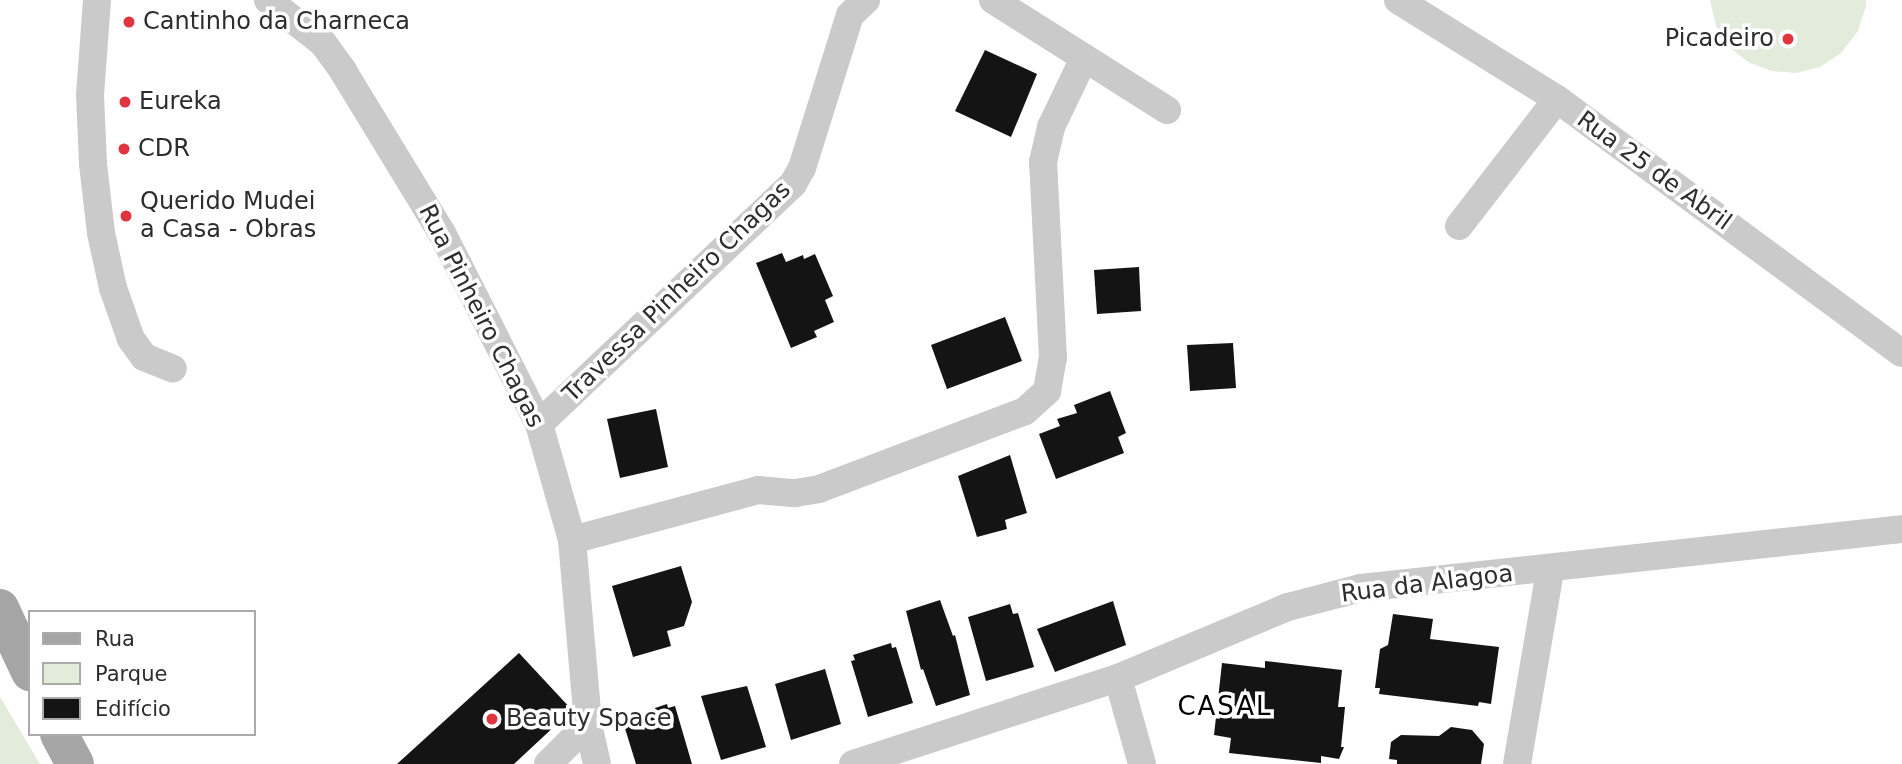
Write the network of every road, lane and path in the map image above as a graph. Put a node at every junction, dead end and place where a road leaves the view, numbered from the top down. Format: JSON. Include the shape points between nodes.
{"nodes":[{"id":1,"x":97,"y":0,"type":"edge"},
{"id":2,"x":268,"y":0,"type":"edge"},
{"id":3,"x":866,"y":0,"type":"edge"},
{"id":4,"x":993,"y":0,"type":"edge"},
{"id":5,"x":1398,"y":0,"type":"edge"},
{"id":6,"x":1084,"y":58,"type":"junction"},
{"id":7,"x":1558,"y":99,"type":"junction"},
{"id":8,"x":1167,"y":110,"type":"dead end"},
{"id":9,"x":1459,"y":226,"type":"dead end"},
{"id":10,"x":1902,"y":353,"type":"edge"},
{"id":11,"x":173,"y":369,"type":"dead end"},
{"id":12,"x":539,"y":424,"type":"junction"},
{"id":13,"x":1902,"y":529,"type":"edge"},
{"id":14,"x":572,"y":540,"type":"junction"},
{"id":15,"x":1550,"y":570,"type":"junction"},
{"id":16,"x":0,"y":608,"type":"edge"},
{"id":17,"x":28,"y":668,"type":"edge"},
{"id":18,"x":1118,"y":678,"type":"junction"},
{"id":19,"x":588,"y":724,"type":"junction"},
{"id":20,"x":61,"y":736,"type":"edge"},
{"id":21,"x":75,"y":764,"type":"edge"},
{"id":22,"x":548,"y":764,"type":"edge"},
{"id":23,"x":597,"y":764,"type":"edge"},
{"id":24,"x":853,"y":764,"type":"edge"},
{"id":25,"x":1142,"y":764,"type":"edge"},
{"id":26,"x":1517,"y":764,"type":"edge"}],
"edges":[{"from":1,"to":11,"type":"street","via":[[90,95],[106,255],[131,339],[144,357]]},
{"from":2,"to":12,"type":"street","name":"Rua Pinheiro Chagas","via":[[323,43],[344,71],[442,233]]},
{"from":3,"to":12,"type":"street","name":"Travessa Pinheiro Chagas","via":[[850,15],[793,184]]},
{"from":4,"to":6,"type":"street"},
{"from":5,"to":7,"type":"street","name":"Rua 25 de Abril"},
{"from":6,"to":8,"type":"street"},
{"from":6,"to":14,"type":"street","via":[[1051,127],[1043,162],[1053,358],[1047,391],[1025,411],[819,489],[795,493],[758,490]]},
{"from":7,"to":9,"type":"street"},
{"from":7,"to":10,"type":"street","name":"Rua 25 de Abril"},
{"from":12,"to":14,"type":"street","name":"Rua Pinheiro Chagas"},
{"from":13,"to":15,"type":"street","name":"Rua da Alagoa"},
{"from":14,"to":19,"type":"street","name":"Rua Pinheiro Chagas"},
{"from":15,"to":18,"type":"street","name":"Rua da Alagoa","via":[[1456,576],[1349,591],[1288,607]]},
{"from":15,"to":26,"type":"street"},
{"from":16,"to":17,"type":"main road"},
{"from":18,"to":24,"type":"street","name":"Rua da Alagoa"},
{"from":18,"to":25,"type":"street"},
{"from":19,"to":22,"type":"street"},
{"from":19,"to":23,"type":"street","name":"Rua Pinheiro Chagas"},
{"from":20,"to":21,"type":"main road"}]}
